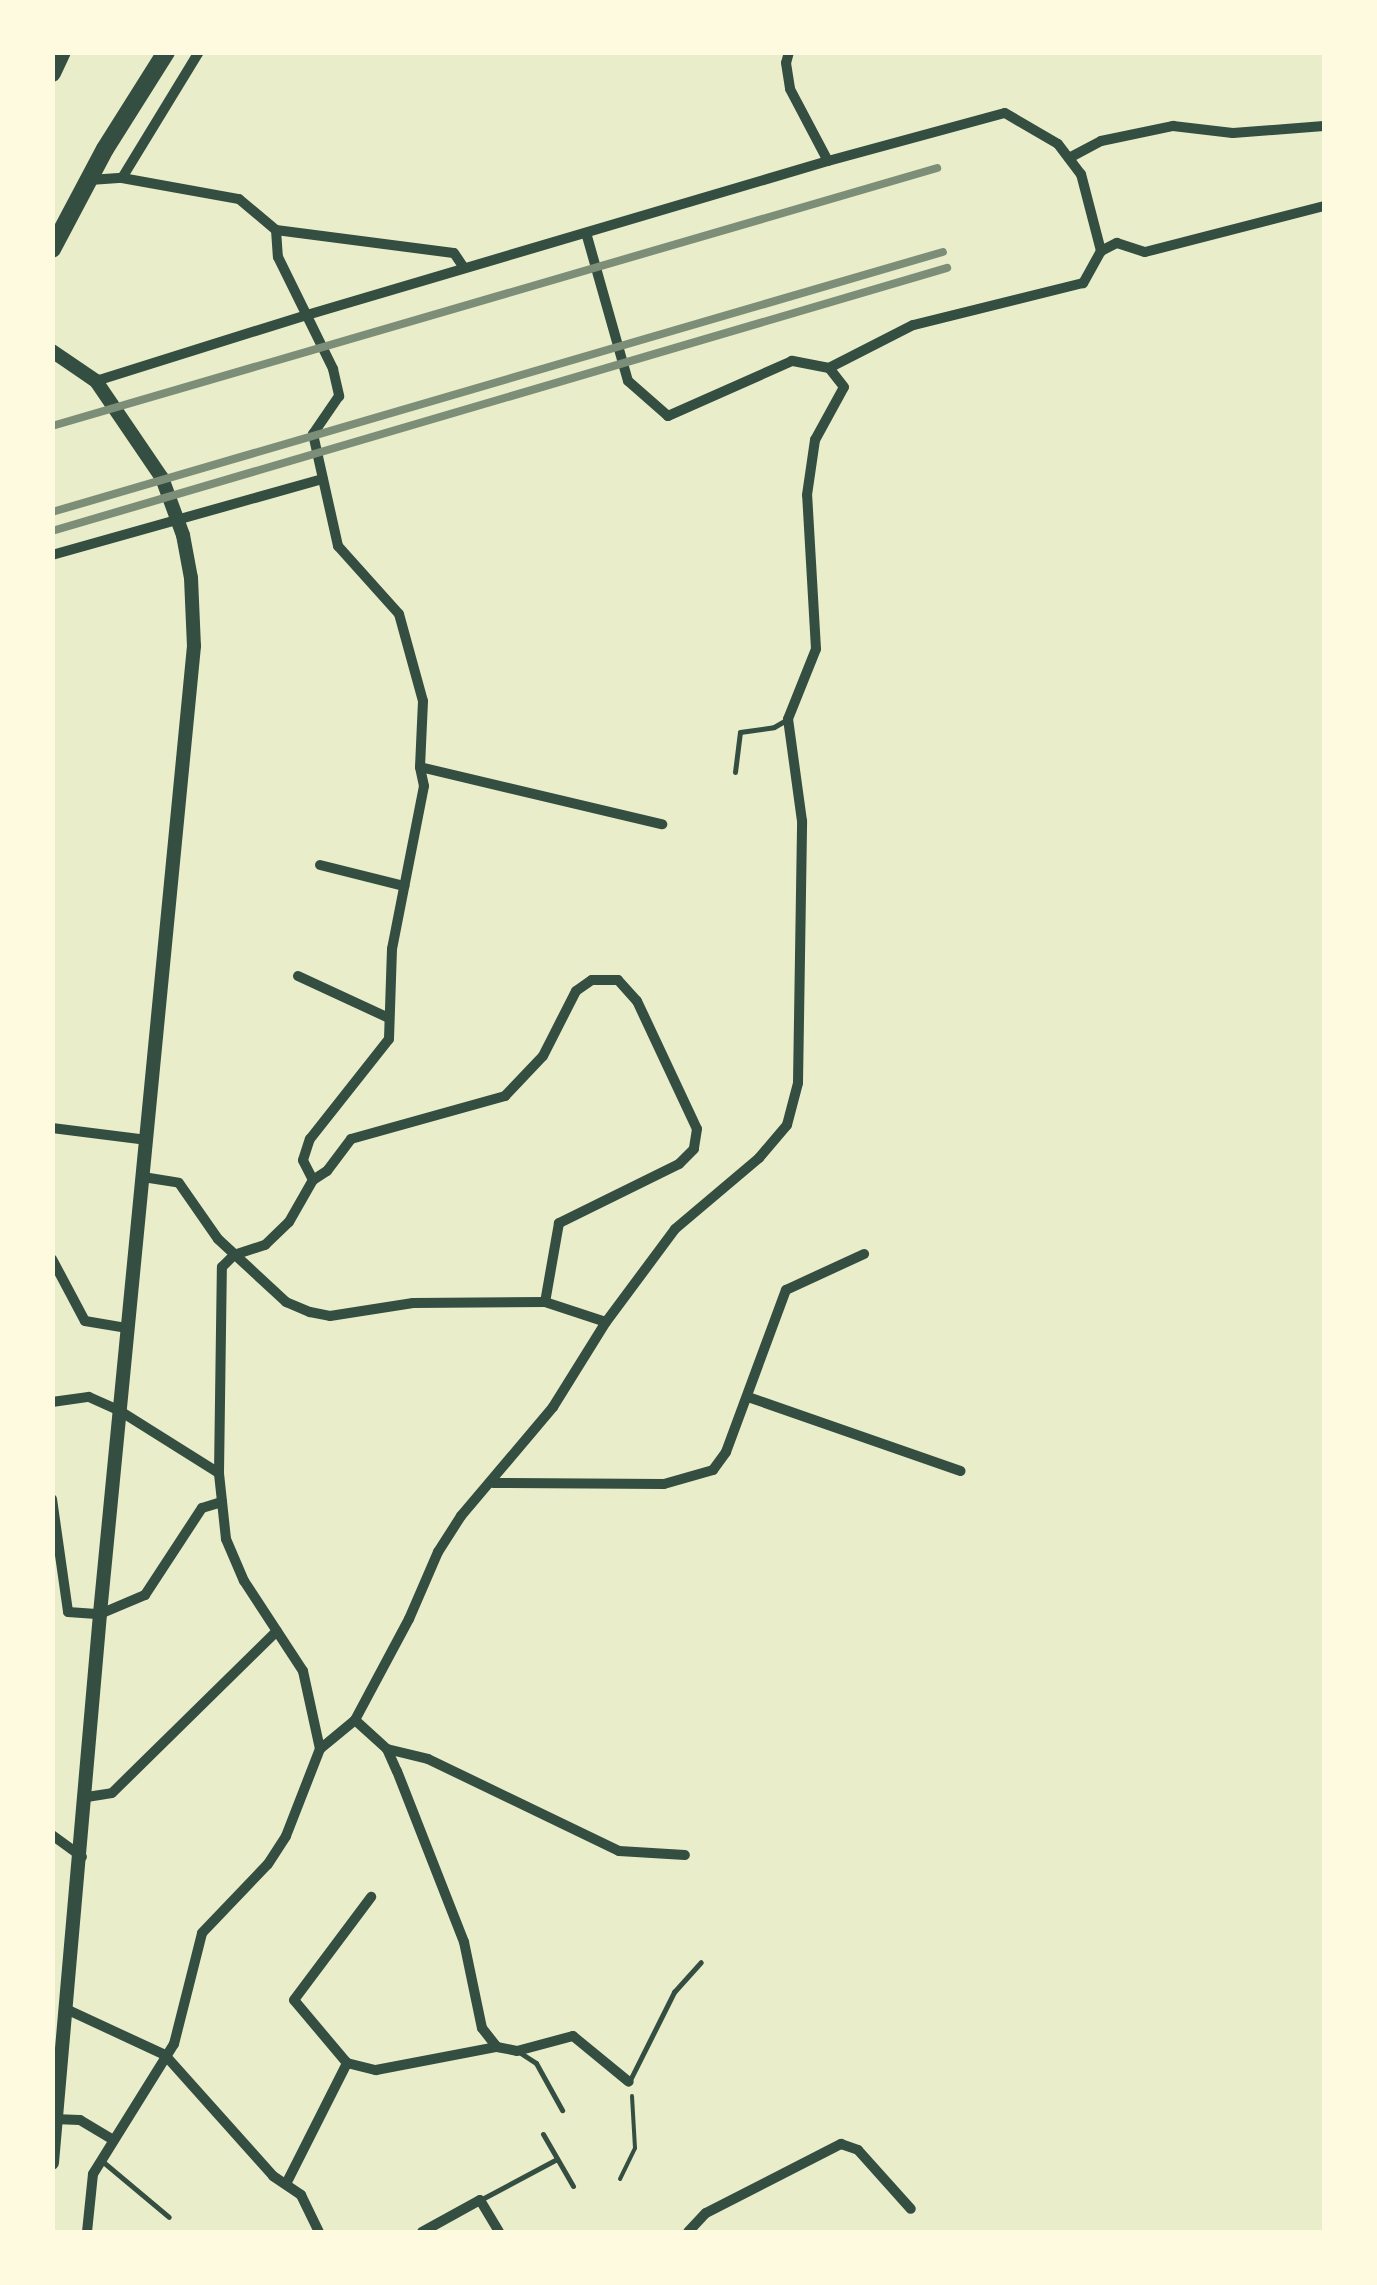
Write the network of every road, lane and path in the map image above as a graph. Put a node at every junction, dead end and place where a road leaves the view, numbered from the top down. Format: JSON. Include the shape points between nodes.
{"nodes":[{"id":1,"x":62,"y":52,"type":"edge"},
{"id":2,"x":166,"y":52,"type":"edge"},
{"id":3,"x":199,"y":52,"type":"edge"},
{"id":4,"x":789,"y":52,"type":"edge"},
{"id":5,"x":52,"y":73,"type":"edge"},
{"id":6,"x":1324,"y":126,"type":"edge"},
{"id":7,"x":1069,"y":158,"type":"junction"},
{"id":8,"x":828,"y":161,"type":"junction"},
{"id":9,"x":122,"y":178,"type":"junction"},
{"id":10,"x":90,"y":180,"type":"junction"},
{"id":11,"x":1324,"y":206,"type":"edge"},
{"id":12,"x":276,"y":230,"type":"junction"},
{"id":13,"x":586,"y":234,"type":"junction"},
{"id":14,"x":52,"y":248,"type":"edge"},
{"id":15,"x":1100,"y":252,"type":"junction"},
{"id":16,"x":464,"y":268,"type":"junction"},
{"id":17,"x":307,"y":315,"type":"junction"},
{"id":18,"x":52,"y":351,"type":"edge"},
{"id":19,"x":830,"y":368,"type":"junction"},
{"id":20,"x":96,"y":381,"type":"junction"},
{"id":21,"x":323,"y":479,"type":"junction"},
{"id":22,"x":177,"y":520,"type":"junction"},
{"id":23,"x":52,"y":556,"type":"edge"},
{"id":24,"x":788,"y":719,"type":"junction"},
{"id":25,"x":420,"y":767,"type":"junction"},
{"id":26,"x":735,"y":772,"type":"dead end"},
{"id":27,"x":662,"y":824,"type":"dead end"},
{"id":28,"x":320,"y":865,"type":"dead end"},
{"id":29,"x":404,"y":886,"type":"junction"},
{"id":30,"x":298,"y":976,"type":"dead end"},
{"id":31,"x":390,"y":1018,"type":"junction"},
{"id":32,"x":52,"y":1128,"type":"edge"},
{"id":33,"x":147,"y":1140,"type":"junction"},
{"id":34,"x":143,"y":1177,"type":"junction"},
{"id":35,"x":313,"y":1180,"type":"junction"},
{"id":36,"x":864,"y":1254,"type":"dead end"},
{"id":37,"x":234,"y":1255,"type":"junction"},
{"id":38,"x":52,"y":1259,"type":"edge"},
{"id":39,"x":545,"y":1302,"type":"junction"},
{"id":40,"x":606,"y":1322,"type":"junction"},
{"id":41,"x":127,"y":1328,"type":"junction"},
{"id":42,"x":748,"y":1397,"type":"junction"},
{"id":43,"x":52,"y":1402,"type":"edge"},
{"id":44,"x":120,"y":1411,"type":"junction"},
{"id":45,"x":960,"y":1471,"type":"dead end"},
{"id":46,"x":218,"y":1473,"type":"junction"},
{"id":47,"x":493,"y":1484,"type":"junction"},
{"id":48,"x":52,"y":1499,"type":"edge"},
{"id":49,"x":222,"y":1502,"type":"junction"},
{"id":50,"x":56,"y":1549,"type":"edge"},
{"id":51,"x":100,"y":1614,"type":"junction"},
{"id":52,"x":277,"y":1631,"type":"junction"},
{"id":53,"x":355,"y":1720,"type":"junction"},
{"id":54,"x":320,"y":1749,"type":"junction"},
{"id":55,"x":386,"y":1749,"type":"junction"},
{"id":56,"x":87,"y":1798,"type":"junction"},
{"id":57,"x":52,"y":1835,"type":"edge"},
{"id":58,"x":686,"y":1855,"type":"dead end"},
{"id":59,"x":82,"y":1857,"type":"junction"},
{"id":60,"x":371,"y":1897,"type":"dead end"},
{"id":61,"x":701,"y":1962,"type":"dead end"},
{"id":62,"x":66,"y":2010,"type":"junction"},
{"id":63,"x":497,"y":2047,"type":"junction"},
{"id":64,"x":517,"y":2051,"type":"junction"},
{"id":65,"x":165,"y":2055,"type":"junction"},
{"id":66,"x":347,"y":2063,"type":"junction"},
{"id":67,"x":629,"y":2082,"type":"junction"},
{"id":68,"x":562,"y":2110,"type":"dead end"},
{"id":69,"x":54,"y":2119,"type":"edge"},
{"id":70,"x":542,"y":2134,"type":"dead end"},
{"id":71,"x":113,"y":2140,"type":"junction"},
{"id":72,"x":557,"y":2159,"type":"junction"},
{"id":73,"x":101,"y":2160,"type":"junction"},
{"id":74,"x":52,"y":2163,"type":"edge"},
{"id":75,"x":620,"y":2178,"type":"dead end"},
{"id":76,"x":286,"y":2184,"type":"junction"},
{"id":77,"x":573,"y":2186,"type":"dead end"},
{"id":78,"x":480,"y":2200,"type":"junction"},
{"id":79,"x":911,"y":2209,"type":"dead end"},
{"id":80,"x":169,"y":2217,"type":"dead end"},
{"id":81,"x":87,"y":2232,"type":"edge"},
{"id":82,"x":319,"y":2232,"type":"edge"},
{"id":83,"x":422,"y":2232,"type":"edge"},
{"id":84,"x":498,"y":2232,"type":"edge"},
{"id":85,"x":688,"y":2232,"type":"edge"}],
"edges":[{"from":1,"to":5,"type":"highway"},
{"from":2,"to":10,"type":"highway"},
{"from":3,"to":9,"type":"street"},
{"from":4,"to":8,"type":"street","via":[[790,89]]},
{"from":6,"to":7,"type":"street","via":[[1233,134],[1172,126],[1101,140]]},
{"from":7,"to":8,"type":"street","via":[[1058,144],[1005,113]]},
{"from":7,"to":15,"type":"street","via":[[1080,174]]},
{"from":8,"to":13,"type":"street"},
{"from":9,"to":10,"type":"street"},
{"from":9,"to":12,"type":"street","via":[[240,200]]},
{"from":10,"to":14,"type":"highway"},
{"from":11,"to":15,"type":"street","via":[[1146,252],[1118,243]]},
{"from":12,"to":16,"type":"street","via":[[454,253]]},
{"from":12,"to":17,"type":"street","via":[[278,257]]},
{"from":13,"to":16,"type":"street"},
{"from":13,"to":19,"type":"street","via":[[628,381],[668,416],[792,361]]},
{"from":15,"to":19,"type":"street","via":[[1083,283],[913,325]]},
{"from":16,"to":17,"type":"street"},
{"from":17,"to":20,"type":"street"},
{"from":17,"to":21,"type":"street","via":[[339,396],[313,434]]},
{"from":18,"to":20,"type":"street"},
{"from":19,"to":24,"type":"street","via":[[844,387],[816,440],[807,495],[816,649]]},
{"from":20,"to":22,"type":"street","via":[[154,465]]},
{"from":21,"to":22,"type":"street"},
{"from":21,"to":25,"type":"street","via":[[338,546],[399,614],[423,701]]},
{"from":22,"to":23,"type":"street"},
{"from":22,"to":33,"type":"street","via":[[191,578],[194,646]]},
{"from":24,"to":26,"type":"lane","via":[[740,732]]},
{"from":24,"to":40,"type":"street","via":[[802,840],[798,1083],[787,1125],[759,1158],[675,1229]]},
{"from":25,"to":27,"type":"street"},
{"from":25,"to":29,"type":"street","via":[[424,786]]},
{"from":28,"to":29,"type":"street"},
{"from":29,"to":31,"type":"street","via":[[392,949]]},
{"from":30,"to":31,"type":"street"},
{"from":31,"to":35,"type":"street","via":[[389,1039],[310,1139],[303,1160]]},
{"from":32,"to":33,"type":"street"},
{"from":33,"to":34,"type":"street"},
{"from":34,"to":37,"type":"street","via":[[179,1183]]},
{"from":34,"to":41,"type":"street"},
{"from":35,"to":37,"type":"street","via":[[290,1222],[266,1245]]},
{"from":35,"to":39,"type":"street","via":[[351,1139],[505,1096],[543,1056],[576,990],[592,980],[618,980],[637,1000],[697,1129],[694,1149],[679,1164],[558,1223]]},
{"from":36,"to":42,"type":"street","via":[[786,1290]]},
{"from":37,"to":39,"type":"street","via":[[286,1302],[330,1316],[413,1302]]},
{"from":37,"to":46,"type":"street","via":[[222,1267]]},
{"from":38,"to":41,"type":"street","via":[[85,1321]]},
{"from":39,"to":40,"type":"street"},
{"from":40,"to":47,"type":"street","via":[[553,1407]]},
{"from":41,"to":44,"type":"street"},
{"from":42,"to":45,"type":"street"},
{"from":42,"to":47,"type":"street","via":[[726,1452],[700,1477],[650,1484]]},
{"from":43,"to":44,"type":"street","via":[[89,1396]]},
{"from":44,"to":46,"type":"street"},
{"from":44,"to":51,"type":"street"},
{"from":46,"to":49,"type":"street"},
{"from":47,"to":53,"type":"street","via":[[438,1552]]},
{"from":48,"to":50,"type":"street"},
{"from":49,"to":51,"type":"street","via":[[202,1508],[145,1595]]},
{"from":49,"to":52,"type":"street","via":[[226,1539]]},
{"from":50,"to":51,"type":"street","via":[[68,1612]]},
{"from":51,"to":56,"type":"street"},
{"from":52,"to":54,"type":"street","via":[[303,1671]]},
{"from":52,"to":56,"type":"street","via":[[112,1793]]},
{"from":53,"to":54,"type":"street"},
{"from":53,"to":55,"type":"street"},
{"from":54,"to":65,"type":"street","via":[[268,1864],[202,1933],[174,2044]]},
{"from":55,"to":58,"type":"street","via":[[428,1760],[619,1850]]},
{"from":55,"to":63,"type":"street","via":[[464,1942],[482,2028]]},
{"from":56,"to":59,"type":"street"},
{"from":57,"to":59,"type":"street"},
{"from":59,"to":62,"type":"street"},
{"from":60,"to":66,"type":"street","via":[[294,2000]]},
{"from":61,"to":67,"type":"lane","via":[[674,1992]]},
{"from":62,"to":65,"type":"street"},
{"from":62,"to":69,"type":"street"},
{"from":63,"to":64,"type":"street"},
{"from":63,"to":66,"type":"street","via":[[376,2070]]},
{"from":64,"to":67,"type":"street","via":[[573,2036]]},
{"from":64,"to":68,"type":"lane","via":[[536,2062]]},
{"from":65,"to":71,"type":"street"},
{"from":65,"to":76,"type":"street"},
{"from":66,"to":76,"type":"street"},
{"from":67,"to":75,"type":"path","via":[[635,2148]]},
{"from":69,"to":71,"type":"street","via":[[80,2120]]},
{"from":69,"to":74,"type":"street"},
{"from":70,"to":72,"type":"lane"},
{"from":71,"to":73,"type":"street"},
{"from":72,"to":77,"type":"lane"},
{"from":72,"to":78,"type":"lane"},
{"from":73,"to":80,"type":"lane"},
{"from":73,"to":81,"type":"street","via":[[92,2174]]},
{"from":76,"to":82,"type":"street","via":[[301,2195]]},
{"from":78,"to":83,"type":"street"},
{"from":78,"to":84,"type":"street"},
{"from":79,"to":85,"type":"street","via":[[858,2150],[842,2144],[706,2213]]}]}
